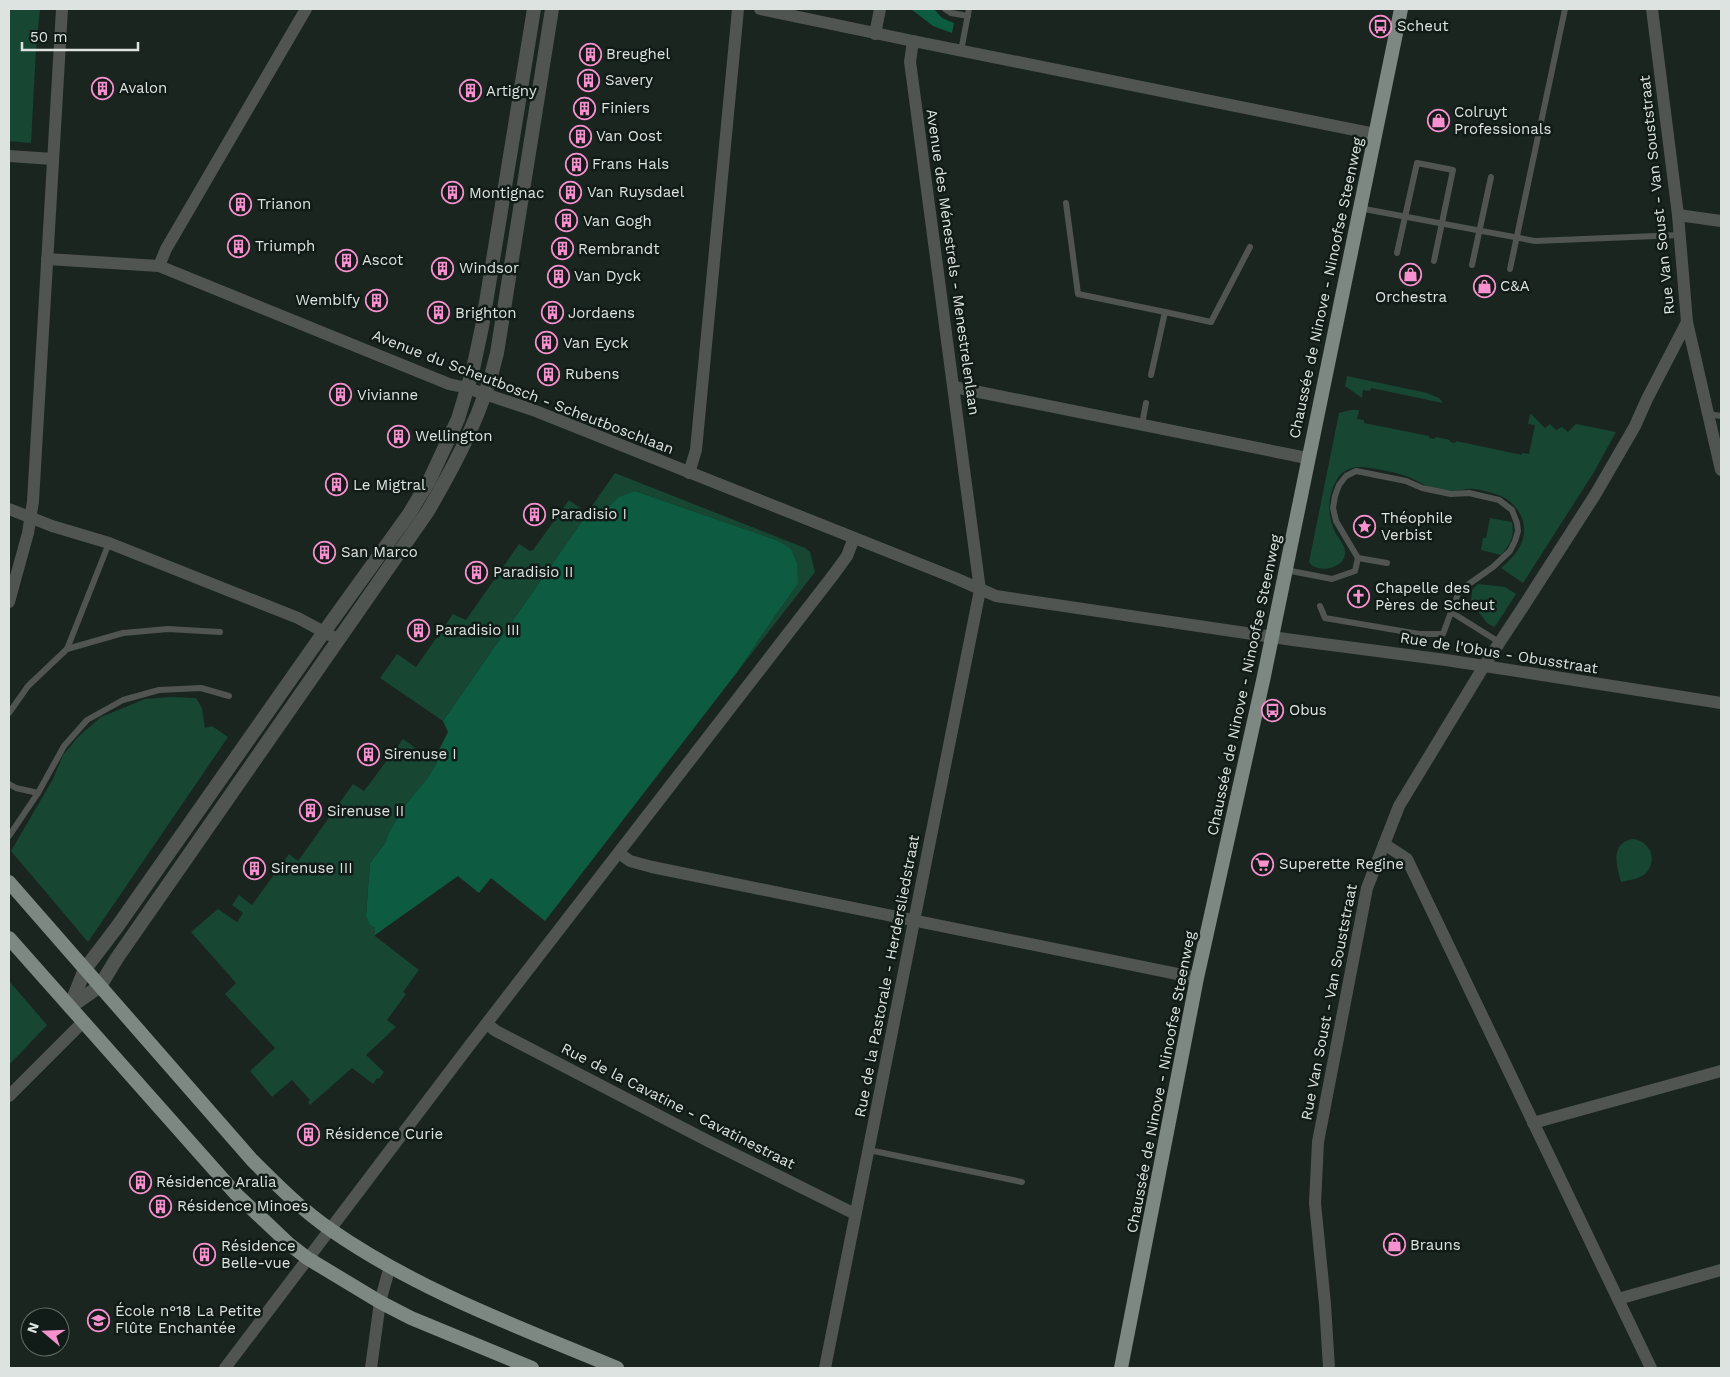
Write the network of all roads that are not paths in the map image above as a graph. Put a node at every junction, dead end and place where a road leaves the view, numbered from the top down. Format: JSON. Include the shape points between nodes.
{"nodes":[{"id":1,"x":62,"y":9,"type":"edge"},
{"id":2,"x":306,"y":9,"type":"edge"},
{"id":3,"x":534,"y":9,"type":"edge"},
{"id":4,"x":552,"y":9,"type":"edge"},
{"id":5,"x":738,"y":9,"type":"edge"},
{"id":6,"x":760,"y":9,"type":"edge"},
{"id":7,"x":880,"y":9,"type":"edge"},
{"id":8,"x":945,"y":9,"type":"edge"},
{"id":9,"x":969,"y":9,"type":"edge"},
{"id":10,"x":1401,"y":9,"type":"edge"},
{"id":11,"x":1565,"y":9,"type":"edge"},
{"id":12,"x":1652,"y":9,"type":"edge"},
{"id":13,"x":968,"y":16,"type":"junction"},
{"id":14,"x":875,"y":34,"type":"junction"},
{"id":15,"x":913,"y":42,"type":"junction"},
{"id":16,"x":961,"y":51,"type":"junction"},
{"id":17,"x":1375,"y":134,"type":"junction"},
{"id":18,"x":9,"y":156,"type":"edge"},
{"id":19,"x":52,"y":159,"type":"junction"},
{"id":20,"x":1491,"y":177,"type":"dead end"},
{"id":21,"x":1066,"y":203,"type":"dead end"},
{"id":22,"x":1359,"y":208,"type":"junction"},
{"id":23,"x":1678,"y":215,"type":"junction"},
{"id":24,"x":1405,"y":217,"type":"junction"},
{"id":25,"x":1721,"y":221,"type":"edge"},
{"id":26,"x":1442,"y":224,"type":"junction"},
{"id":27,"x":1480,"y":230,"type":"junction"},
{"id":28,"x":1680,"y":235,"type":"junction"},
{"id":29,"x":1515,"y":237,"type":"junction"},
{"id":30,"x":1250,"y":247,"type":"dead end"},
{"id":31,"x":1397,"y":253,"type":"dead end"},
{"id":32,"x":47,"y":259,"type":"junction"},
{"id":33,"x":1434,"y":261,"type":"dead end"},
{"id":34,"x":1472,"y":265,"type":"dead end"},
{"id":35,"x":159,"y":266,"type":"junction"},
{"id":36,"x":1510,"y":269,"type":"dead end"},
{"id":37,"x":1164,"y":312,"type":"junction"},
{"id":38,"x":1686,"y":322,"type":"junction"},
{"id":39,"x":1151,"y":375,"type":"dead end"},
{"id":40,"x":954,"y":387,"type":"junction"},
{"id":41,"x":467,"y":388,"type":"junction"},
{"id":42,"x":485,"y":394,"type":"junction"},
{"id":43,"x":1146,"y":403,"type":"dead end"},
{"id":44,"x":1708,"y":414,"type":"junction"},
{"id":45,"x":1721,"y":416,"type":"edge"},
{"id":46,"x":1142,"y":424,"type":"junction"},
{"id":47,"x":1307,"y":458,"type":"junction"},
{"id":48,"x":1721,"y":470,"type":"edge"},
{"id":49,"x":688,"y":473,"type":"junction"},
{"id":50,"x":9,"y":509,"type":"edge"},
{"id":51,"x":30,"y":518,"type":"junction"},
{"id":52,"x":854,"y":538,"type":"junction"},
{"id":53,"x":109,"y":543,"type":"junction"},
{"id":54,"x":1358,"y":558,"type":"junction"},
{"id":55,"x":1387,"y":563,"type":"dead end"},
{"id":56,"x":1285,"y":570,"type":"junction"},
{"id":57,"x":980,"y":590,"type":"junction"},
{"id":58,"x":9,"y":602,"type":"edge"},
{"id":59,"x":1320,"y":606,"type":"dead end"},
{"id":60,"x":1451,"y":612,"type":"junction"},
{"id":61,"x":220,"y":632,"type":"dead end"},
{"id":62,"x":324,"y":632,"type":"junction"},
{"id":63,"x":1272,"y":636,"type":"junction"},
{"id":64,"x":339,"y":640,"type":"junction"},
{"id":65,"x":1499,"y":642,"type":"junction"},
{"id":66,"x":67,"y":649,"type":"junction"},
{"id":67,"x":1484,"y":666,"type":"junction"},
{"id":68,"x":229,"y":696,"type":"dead end"},
{"id":69,"x":1721,"y":703,"type":"edge"},
{"id":70,"x":9,"y":714,"type":"edge"},
{"id":71,"x":232,"y":763,"type":"junction"},
{"id":72,"x":246,"y":774,"type":"junction"},
{"id":73,"x":9,"y":784,"type":"edge"},
{"id":74,"x":38,"y":793,"type":"junction"},
{"id":75,"x":9,"y":836,"type":"edge"},
{"id":76,"x":1384,"y":844,"type":"junction"},
{"id":77,"x":619,"y":852,"type":"junction"},
{"id":78,"x":9,"y":882,"type":"edge"},
{"id":79,"x":915,"y":922,"type":"junction"},
{"id":80,"x":9,"y":938,"type":"edge"},
{"id":81,"x":85,"y":969,"type":"junction"},
{"id":82,"x":1197,"y":978,"type":"junction"},
{"id":83,"x":100,"y":986,"type":"junction"},
{"id":84,"x":70,"y":1007,"type":"junction"},
{"id":85,"x":83,"y":1022,"type":"junction"},
{"id":86,"x":487,"y":1024,"type":"junction"},
{"id":87,"x":1721,"y":1071,"type":"edge"},
{"id":88,"x":9,"y":1096,"type":"edge"},
{"id":89,"x":1533,"y":1123,"type":"junction"},
{"id":90,"x":868,"y":1150,"type":"junction"},
{"id":91,"x":1022,"y":1182,"type":"dead end"},
{"id":92,"x":855,"y":1214,"type":"junction"},
{"id":93,"x":330,"y":1229,"type":"junction"},
{"id":94,"x":307,"y":1258,"type":"junction"},
{"id":95,"x":390,"y":1266,"type":"junction"},
{"id":96,"x":1721,"y":1270,"type":"edge"},
{"id":97,"x":1618,"y":1299,"type":"junction"},
{"id":98,"x":380,"y":1302,"type":"junction"},
{"id":99,"x":225,"y":1368,"type":"edge"},
{"id":100,"x":371,"y":1368,"type":"edge"},
{"id":101,"x":532,"y":1368,"type":"edge"},
{"id":102,"x":617,"y":1368,"type":"edge"},
{"id":103,"x":825,"y":1368,"type":"edge"},
{"id":104,"x":1121,"y":1368,"type":"edge"},
{"id":105,"x":1329,"y":1368,"type":"edge"},
{"id":106,"x":1651,"y":1368,"type":"edge"}],
"edges":[{"from":1,"to":19,"type":"street"},
{"from":2,"to":35,"type":"street"},
{"from":3,"to":41,"type":"street","via":[[482,326]]},
{"from":4,"to":42,"type":"street","via":[[497,353]]},
{"from":5,"to":49,"type":"street","via":[[696,450]]},
{"from":6,"to":14,"type":"street"},
{"from":7,"to":14,"type":"street"},
{"from":8,"to":13,"type":"lane"},
{"from":9,"to":13,"type":"lane"},
{"from":10,"to":17,"type":"main road","name":"Chaussée de Ninove - Ninoofse Steenweg"},
{"from":11,"to":29,"type":"lane"},
{"from":12,"to":23,"type":"street","name":"Rue Van Soust - Van Souststraat"},
{"from":13,"to":16,"type":"lane"},
{"from":14,"to":15,"type":"street"},
{"from":15,"to":16,"type":"street"},
{"from":15,"to":40,"type":"street","name":"Avenue des Ménestrels - Menestrelenlaan","via":[[910,62]]},
{"from":16,"to":17,"type":"street"},
{"from":17,"to":22,"type":"main road","name":"Chaussée de Ninove - Ninoofse Steenweg"},
{"from":18,"to":19,"type":"street"},
{"from":19,"to":32,"type":"street"},
{"from":20,"to":27,"type":"lane"},
{"from":21,"to":37,"type":"lane","via":[[1078,294]]},
{"from":22,"to":24,"type":"lane"},
{"from":22,"to":47,"type":"main road","name":"Chaussée de Ninove - Ninoofse Steenweg"},
{"from":23,"to":25,"type":"street"},
{"from":23,"to":28,"type":"street","name":"Rue Van Soust - Van Souststraat"},
{"from":24,"to":26,"type":"lane"},
{"from":24,"to":26,"type":"lane","via":[[1417,163],[1453,170]]},
{"from":24,"to":31,"type":"lane"},
{"from":26,"to":27,"type":"lane"},
{"from":26,"to":33,"type":"lane"},
{"from":27,"to":29,"type":"lane"},
{"from":27,"to":34,"type":"lane"},
{"from":28,"to":29,"type":"lane","via":[[1536,241]]},
{"from":28,"to":38,"type":"street","name":"Rue Van Soust - Van Souststraat"},
{"from":29,"to":36,"type":"lane"},
{"from":30,"to":37,"type":"lane","via":[[1211,322]]},
{"from":32,"to":35,"type":"street","name":"Avenue du Scheutbosch - Scheutboschlaan"},
{"from":32,"to":51,"type":"street"},
{"from":35,"to":41,"type":"street","name":"Avenue du Scheutbosch - Scheutboschlaan","via":[[449,384]]},
{"from":37,"to":39,"type":"lane"},
{"from":38,"to":44,"type":"street"},
{"from":38,"to":65,"type":"street","name":"Rue Van Soust - Van Souststraat","via":[[1635,426],[1595,495]]},
{"from":40,"to":46,"type":"street"},
{"from":40,"to":57,"type":"street","name":"Avenue des Ménestrels - Menestrelenlaan"},
{"from":41,"to":42,"type":"street","name":"Avenue du Scheutbosch - Scheutboschlaan"},
{"from":41,"to":62,"type":"street","via":[[455,427],[429,480],[409,514]]},
{"from":42,"to":49,"type":"street","name":"Avenue du Scheutbosch - Scheutboschlaan"},
{"from":42,"to":64,"type":"street","via":[[466,441],[428,511]]},
{"from":43,"to":46,"type":"lane"},
{"from":44,"to":45,"type":"lane"},
{"from":44,"to":48,"type":"street"},
{"from":46,"to":47,"type":"street"},
{"from":47,"to":56,"type":"main road","name":"Chaussée de Ninove - Ninoofse Steenweg"},
{"from":49,"to":52,"type":"street","name":"Avenue du Scheutbosch - Scheutboschlaan"},
{"from":50,"to":51,"type":"street"},
{"from":51,"to":53,"type":"street"},
{"from":51,"to":58,"type":"street"},
{"from":52,"to":57,"type":"street","name":"Avenue du Scheutbosch - Scheutboschlaan"},
{"from":52,"to":77,"type":"street","via":[[847,556],[834,574]]},
{"from":53,"to":62,"type":"street","via":[[298,618]]},
{"from":53,"to":66,"type":"lane"},
{"from":54,"to":55,"type":"lane"},
{"from":54,"to":56,"type":"lane","via":[[1355,571],[1332,579]]},
{"from":54,"to":60,"type":"lane","via":[[1336,521],[1333,508],[1340,484],[1356,471],[1406,480],[1422,488],[1451,494],[1469,493],[1499,500],[1512,510],[1517,523],[1515,542],[1493,567],[1458,594]]},
{"from":56,"to":63,"type":"main road","name":"Chaussée de Ninove - Ninoofse Steenweg"},
{"from":57,"to":63,"type":"street","name":"Rue de l'Obus - Obusstraat","via":[[996,596]]},
{"from":57,"to":79,"type":"street","name":"Rue de la Pastorale - Herdersliedstraat"},
{"from":59,"to":60,"type":"lane","via":[[1325,618],[1419,634],[1443,634]]},
{"from":60,"to":65,"type":"lane"},
{"from":61,"to":66,"type":"lane","via":[[168,629],[122,633]]},
{"from":62,"to":64,"type":"street"},
{"from":62,"to":71,"type":"street"},
{"from":63,"to":67,"type":"street","name":"Rue de l'Obus - Obusstraat"},
{"from":63,"to":82,"type":"main road","name":"Chaussée de Ninove - Ninoofse Steenweg"},
{"from":64,"to":72,"type":"street"},
{"from":65,"to":67,"type":"street","name":"Rue Van Soust - Van Souststraat"},
{"from":66,"to":70,"type":"lane","via":[[28,686]]},
{"from":67,"to":69,"type":"street","name":"Rue de l'Obus - Obusstraat"},
{"from":67,"to":76,"type":"street","name":"Rue Van Soust - Van Souststraat","via":[[1399,806]]},
{"from":68,"to":74,"type":"lane","via":[[201,688],[159,690],[123,700],[87,720],[64,746]]},
{"from":71,"to":72,"type":"street"},
{"from":71,"to":81,"type":"street"},
{"from":72,"to":83,"type":"street"},
{"from":73,"to":74,"type":"lane"},
{"from":74,"to":75,"type":"lane"},
{"from":76,"to":89,"type":"street","via":[[1407,859]]},
{"from":76,"to":105,"type":"street","name":"Rue Van Soust - Van Souststraat","via":[[1367,888],[1318,1142],[1316,1203]]},
{"from":77,"to":79,"type":"street","via":[[630,860],[652,867]]},
{"from":77,"to":86,"type":"street"},
{"from":78,"to":81,"type":"main road"},
{"from":79,"to":82,"type":"street"},
{"from":79,"to":90,"type":"street","name":"Rue de la Pastorale - Herdersliedstraat"},
{"from":80,"to":84,"type":"main road"},
{"from":81,"to":83,"type":"main road"},
{"from":81,"to":84,"type":"street"},
{"from":82,"to":104,"type":"main road","name":"Chaussée de Ninove - Ninoofse Steenweg"},
{"from":83,"to":84,"type":"street"},
{"from":83,"to":93,"type":"main road","via":[[252,1160],[284,1192]]},
{"from":84,"to":85,"type":"main road"},
{"from":85,"to":88,"type":"street"},
{"from":85,"to":94,"type":"main road","via":[[236,1194]]},
{"from":86,"to":92,"type":"street","name":"Rue de la Cavatine - Cavatinestraat"},
{"from":86,"to":93,"type":"street"},
{"from":87,"to":89,"type":"street"},
{"from":89,"to":97,"type":"street"},
{"from":90,"to":91,"type":"lane"},
{"from":90,"to":92,"type":"street","name":"Rue de la Pastorale - Herdersliedstraat"},
{"from":92,"to":103,"type":"street","name":"Rue de la Pastorale - Herdersliedstraat"},
{"from":93,"to":94,"type":"street"},
{"from":93,"to":95,"type":"main road"},
{"from":94,"to":98,"type":"main road"},
{"from":94,"to":99,"type":"street"},
{"from":95,"to":98,"type":"street"},
{"from":95,"to":102,"type":"main road","via":[[437,1292]]},
{"from":96,"to":97,"type":"street"},
{"from":97,"to":106,"type":"street"},
{"from":98,"to":100,"type":"street"},
{"from":98,"to":101,"type":"main road"}]}
